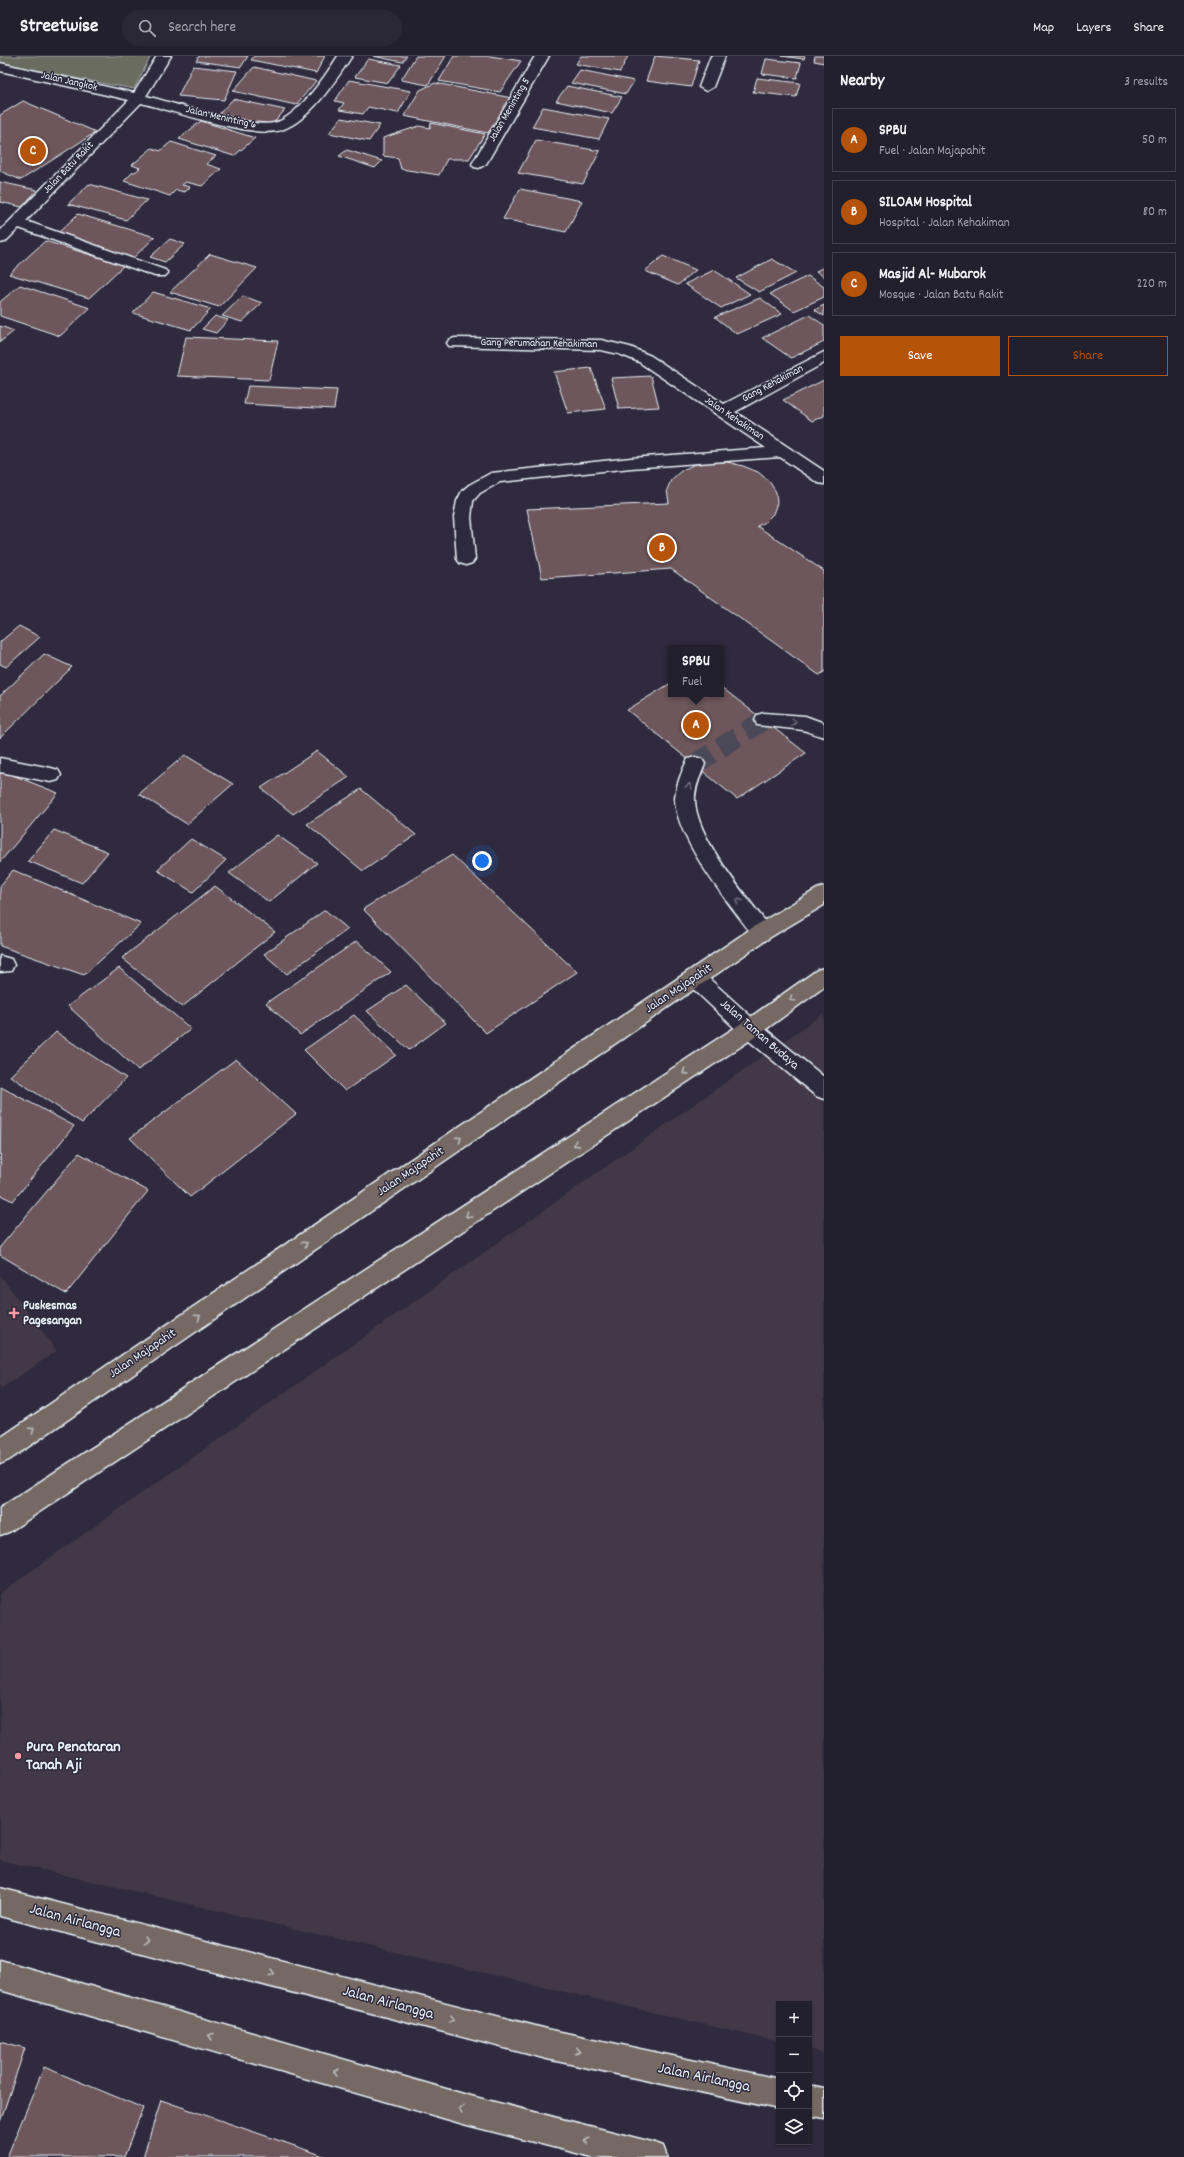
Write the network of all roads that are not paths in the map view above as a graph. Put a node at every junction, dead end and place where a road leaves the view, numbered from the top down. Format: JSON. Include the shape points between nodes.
{"nodes":[{"id":1,"x":164,"y":56,"type":"edge"},
{"id":2,"x":344,"y":56,"type":"edge"},
{"id":3,"x":542,"y":56,"type":"edge"},
{"id":4,"x":718,"y":56,"type":"edge"},
{"id":5,"x":0,"y":67,"type":"edge"},
{"id":6,"x":706,"y":87,"type":"dead end"},
{"id":7,"x":138,"y":98,"type":"junction"},
{"id":8,"x":479,"y":164,"type":"dead end"},
{"id":9,"x":16,"y":222,"type":"junction"},
{"id":10,"x":0,"y":239,"type":"edge"},
{"id":11,"x":160,"y":273,"type":"dead end"},
{"id":12,"x":455,"y":343,"type":"dead end"},
{"id":13,"x":824,"y":357,"type":"edge"},
{"id":14,"x":645,"y":359,"type":"joint"},
{"id":15,"x":722,"y":412,"type":"junction"},
{"id":16,"x":783,"y":452,"type":"junction"},
{"id":17,"x":824,"y":478,"type":"edge"},
{"id":18,"x":466,"y":559,"type":"dead end"},
{"id":19,"x":764,"y":720,"type":"tunnel mouth"},
{"id":20,"x":824,"y":730,"type":"edge"},
{"id":21,"x":695,"y":764,"type":"tunnel mouth"},
{"id":22,"x":0,"y":765,"type":"edge"},
{"id":23,"x":51,"y":775,"type":"dead end"},
{"id":24,"x":824,"y":895,"type":"edge"},
{"id":25,"x":762,"y":932,"type":"junction"},
{"id":26,"x":824,"y":976,"type":"edge"},
{"id":27,"x":695,"y":978,"type":"junction"},
{"id":28,"x":750,"y":1029,"type":"junction"},
{"id":29,"x":824,"y":1090,"type":"edge"},
{"id":30,"x":0,"y":1452,"type":"edge"},
{"id":31,"x":0,"y":1523,"type":"edge"},
{"id":32,"x":0,"y":1902,"type":"edge"},
{"id":33,"x":0,"y":1975,"type":"edge"},
{"id":34,"x":776,"y":2093,"type":"edge"},
{"id":35,"x":812,"y":2101,"type":"edge"},
{"id":36,"x":824,"y":2103,"type":"edge"},
{"id":37,"x":652,"y":2157,"type":"edge"}],
"edges":[{"from":1,"to":7,"type":"street","name":"Jalan Batu Rakit"},
{"from":2,"to":7,"type":"street","name":"Jalan Meninting 6","via":[[333,76],[289,123],[276,128],[250,126]]},
{"from":3,"to":8,"type":"street","name":"Jalan Meninting 5"},
{"from":4,"to":6,"type":"street"},
{"from":5,"to":7,"type":"street","name":"Jalan Jangkok"},
{"from":7,"to":9,"type":"street","name":"Jalan Batu Rakit"},
{"from":9,"to":10,"type":"street","name":"Jalan Batu Rakit"},
{"from":9,"to":11,"type":"street"},
{"from":12,"to":14,"type":"street","name":"Gang Perumahan Kehakiman","via":[[601,345],[624,350]]},
{"from":13,"to":15,"type":"street","name":"Gang Kehakiman"},
{"from":14,"to":15,"type":"street","name":"Jalan Kehakiman"},
{"from":15,"to":16,"type":"street","name":"Jalan Kehakiman"},
{"from":16,"to":17,"type":"street","name":"Jalan Kehakiman"},
{"from":16,"to":18,"type":"street","via":[[631,463],[497,477],[479,486],[468,496],[463,508]]},
{"from":19,"to":20,"type":"street","one_way":true,"via":[[805,723]]},
{"from":25,"to":21,"type":"street","one_way":true,"via":[[712,864],[688,819],[686,799]]},
{"from":22,"to":23,"type":"street"},
{"from":24,"to":25,"type":"main road","name":"Jalan Majapahit"},
{"from":25,"to":27,"type":"main road","name":"Jalan Majapahit"},
{"from":26,"to":28,"type":"main road","one_way":true},
{"from":27,"to":28,"type":"street","name":"Jalan Taman Budaya"},
{"from":30,"to":27,"type":"main road","name":"Jalan Majapahit","one_way":true},
{"from":28,"to":29,"type":"street","name":"Jalan Taman Budaya"},
{"from":28,"to":31,"type":"main road","one_way":true},
{"from":32,"to":34,"type":"main road","name":"Jalan Airlangga","one_way":true,"via":[[547,2044]]},
{"from":37,"to":33,"type":"main road","one_way":true,"via":[[467,2110]]},
{"from":35,"to":36,"type":"main road"}]}
